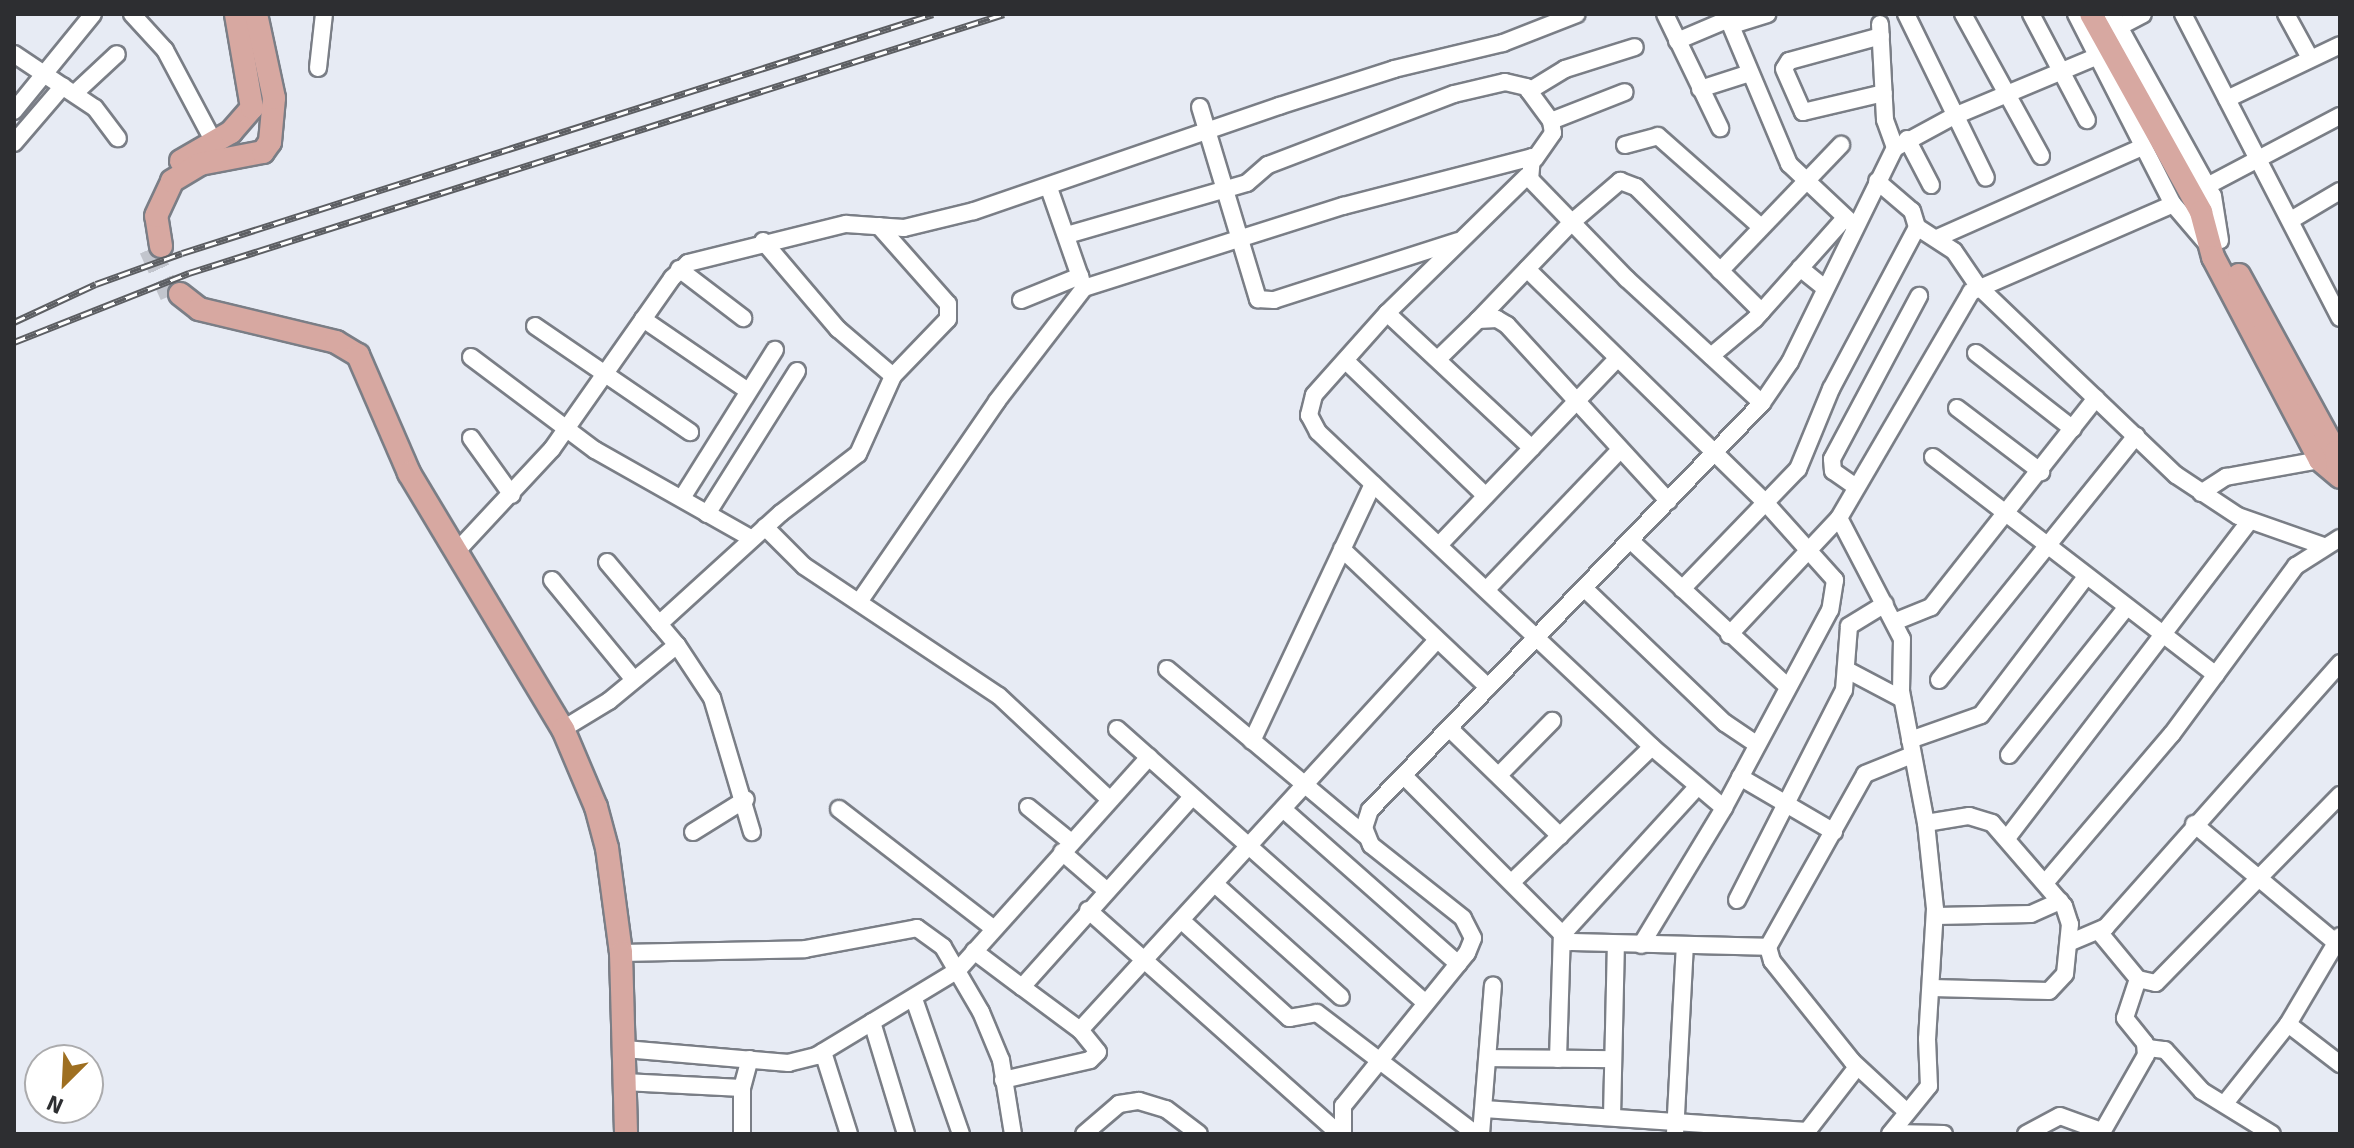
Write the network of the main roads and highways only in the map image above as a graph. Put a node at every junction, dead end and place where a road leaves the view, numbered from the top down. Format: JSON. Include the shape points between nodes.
{"nodes":[{"id":1,"x":236,"y":14,"type":"edge"},
{"id":2,"x":256,"y":14,"type":"edge"},
{"id":3,"x":2091,"y":14,"type":"edge"},
{"id":4,"x":2209,"y":231,"type":"junction"},
{"id":5,"x":2340,"y":476,"type":"edge"},
{"id":6,"x":614,"y":1134,"type":"edge"},
{"id":7,"x":626,"y":1134,"type":"edge"}],
"edges":[{"from":1,"to":2,"type":"main road","via":[[252,108],[244,122],[154,181],[144,216],[156,247],[156,216],[172,181],[200,164],[263,152],[270,142],[274,98]]},
{"from":3,"to":4,"type":"main road"},
{"from":4,"to":5,"type":"main road","via":[[2336,452]]},
{"from":4,"to":5,"type":"main road","via":[[2320,460]]},
{"from":6,"to":7,"type":"main road","via":[[608,934],[592,834],[562,759],[391,466],[347,363],[335,354],[204,323],[185,314],[175,295],[199,309],[336,342],[358,355],[409,473],[563,729],[601,823],[621,953]]}]}
